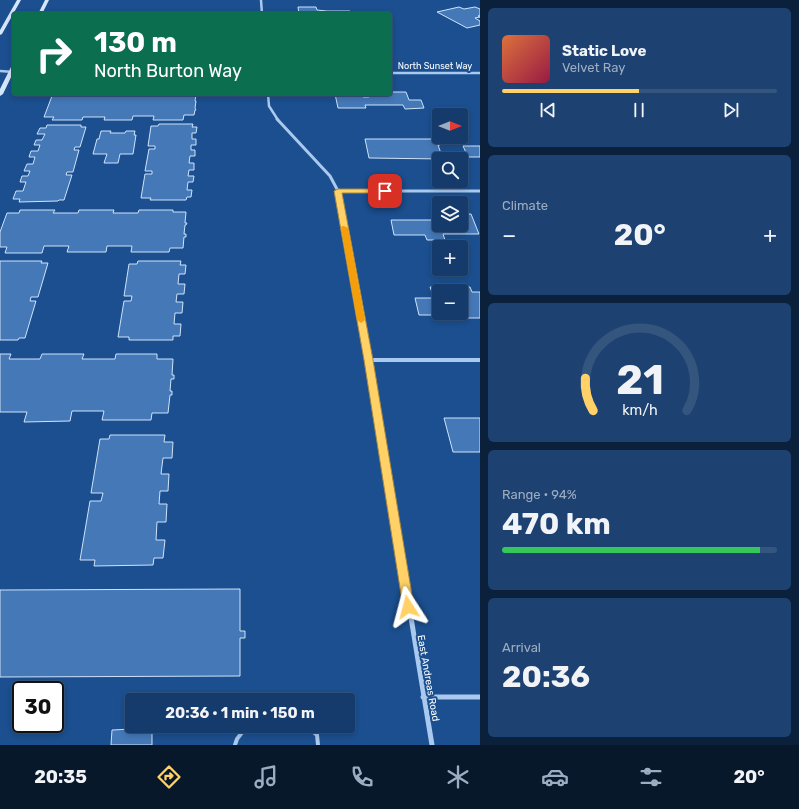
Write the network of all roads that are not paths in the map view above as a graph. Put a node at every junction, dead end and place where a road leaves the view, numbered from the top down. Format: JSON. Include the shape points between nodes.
{"nodes":[{"id":1,"x":19,"y":0,"type":"edge"},
{"id":2,"x":47,"y":0,"type":"edge"},
{"id":3,"x":261,"y":0,"type":"edge"},
{"id":4,"x":12,"y":12,"type":"edge"},
{"id":5,"x":41,"y":12,"type":"edge"},
{"id":6,"x":262,"y":12,"type":"edge"},
{"id":7,"x":12,"y":13,"type":"edge"},
{"id":8,"x":0,"y":34,"type":"edge"},
{"id":9,"x":0,"y":71,"type":"edge"},
{"id":10,"x":12,"y":72,"type":"edge"},
{"id":11,"x":480,"y":72,"type":"edge"},
{"id":12,"x":392,"y":73,"type":"edge"},
{"id":13,"x":12,"y":74,"type":"edge"},
{"id":14,"x":0,"y":94,"type":"edge"},
{"id":15,"x":268,"y":96,"type":"edge"},
{"id":16,"x":480,"y":190,"type":"edge"},
{"id":17,"x":338,"y":191,"type":"junction"},
{"id":18,"x":368,"y":360,"type":"junction"},
{"id":19,"x":480,"y":360,"type":"edge"},
{"id":20,"x":480,"y":697,"type":"edge"},
{"id":21,"x":424,"y":698,"type":"junction"},
{"id":22,"x":242,"y":733,"type":"edge"},
{"id":23,"x":315,"y":733,"type":"edge"},
{"id":24,"x":235,"y":745,"type":"edge"},
{"id":25,"x":318,"y":745,"type":"edge"},
{"id":26,"x":432,"y":745,"type":"edge"}],
"edges":[{"from":1,"to":4,"type":"main road"},
{"from":2,"to":5,"type":"main road"},
{"from":3,"to":6,"type":"street"},
{"from":7,"to":8,"type":"main road"},
{"from":9,"to":10,"type":"street"},
{"from":11,"to":12,"type":"street","name":"North Sunset Way"},
{"from":13,"to":14,"type":"main road"},
{"from":15,"to":17,"type":"street","name":"East Andreas Road","via":[[269,106],[279,121],[330,176]]},
{"from":16,"to":17,"type":"street"},
{"from":17,"to":18,"type":"street","name":"East Andreas Road"},
{"from":18,"to":19,"type":"street"},
{"from":18,"to":21,"type":"street","name":"East Andreas Road"},
{"from":20,"to":21,"type":"street"},
{"from":21,"to":26,"type":"street","name":"East Andreas Road"},
{"from":22,"to":24,"type":"lane"},
{"from":23,"to":25,"type":"lane"}]}
